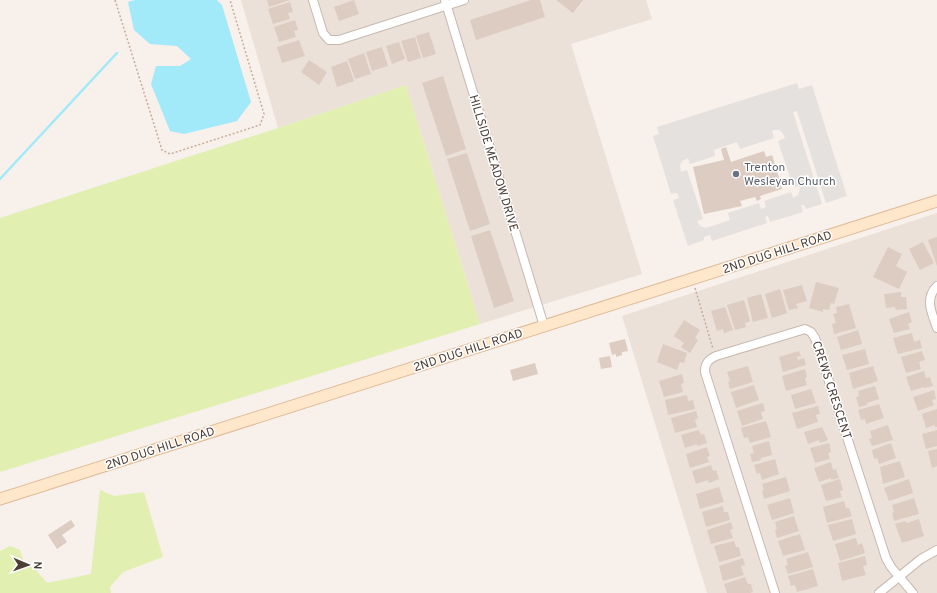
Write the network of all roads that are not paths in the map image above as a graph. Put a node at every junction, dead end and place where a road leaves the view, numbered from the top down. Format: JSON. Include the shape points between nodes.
{"nodes":[{"id":1,"x":313,"y":0,"type":"edge"},
{"id":2,"x":464,"y":0,"type":"edge"},
{"id":3,"x":445,"y":3,"type":"edge"},
{"id":4,"x":937,"y":201,"type":"edge"},
{"id":5,"x":937,"y":286,"type":"edge"},
{"id":6,"x":544,"y":326,"type":"junction"},
{"id":7,"x":937,"y":328,"type":"edge"},
{"id":8,"x":0,"y":499,"type":"edge"},
{"id":9,"x":937,"y":550,"type":"edge"},
{"id":10,"x":899,"y":577,"type":"junction"},
{"id":11,"x":774,"y":593,"type":"edge"},
{"id":12,"x":879,"y":593,"type":"edge"},
{"id":13,"x":913,"y":593,"type":"edge"}],
"edges":[{"from":1,"to":3,"type":"street","via":[[323,34],[329,40],[339,40]]},
{"from":2,"to":3,"type":"street"},
{"from":3,"to":6,"type":"street","name":"HILLSIDE MEADOW DRIVE"},
{"from":4,"to":6,"type":"street","name":"2ND DUG HILL ROAD"},
{"from":5,"to":7,"type":"street","via":[[930,296],[930,306]]},
{"from":6,"to":8,"type":"street","name":"2ND DUG HILL ROAD"},
{"from":9,"to":10,"type":"street"},
{"from":10,"to":11,"type":"street","name":"CREWS CRESCENT","via":[[886,558],[814,334],[801,329],[716,356],[705,366]]},
{"from":10,"to":12,"type":"street"},
{"from":10,"to":13,"type":"street"}]}
